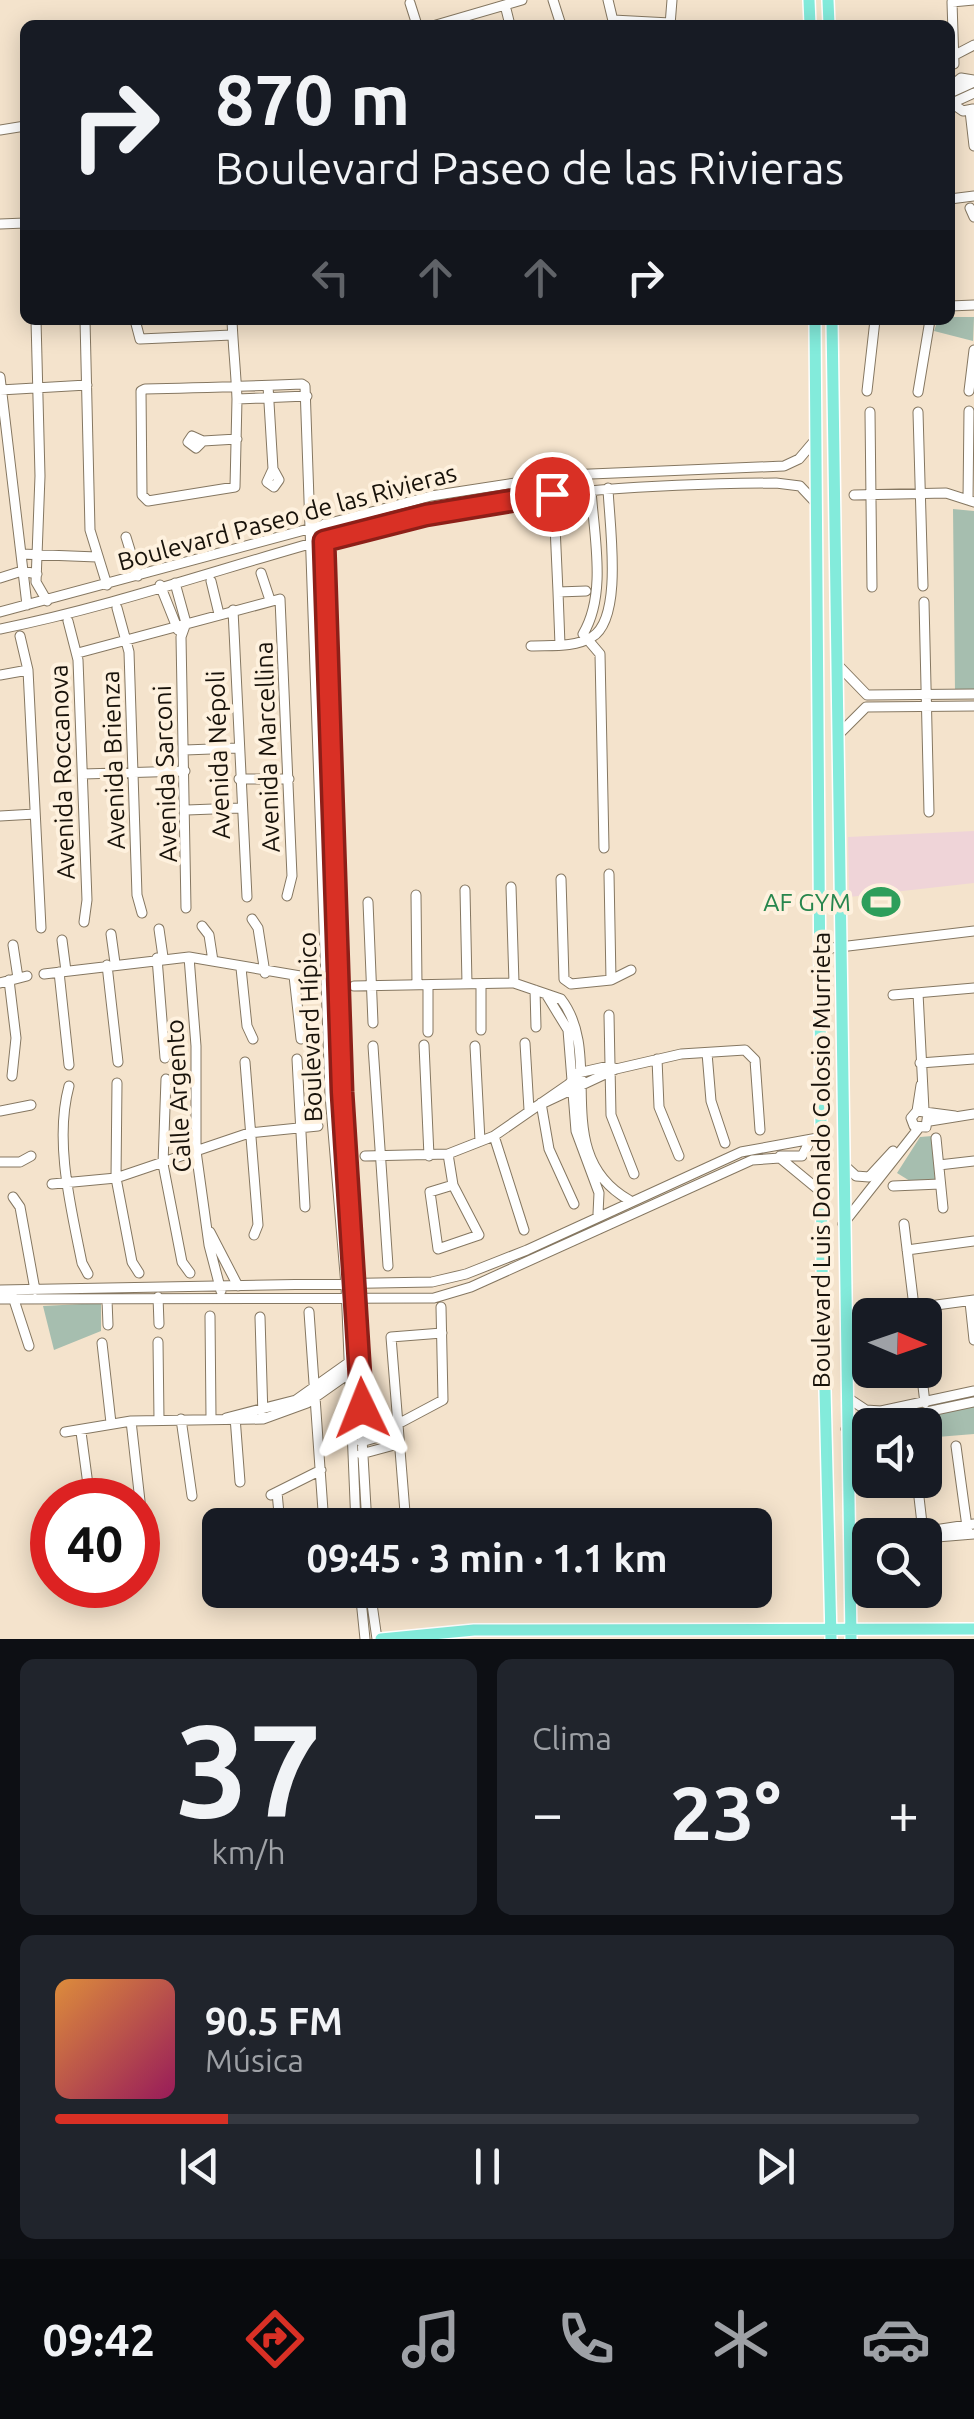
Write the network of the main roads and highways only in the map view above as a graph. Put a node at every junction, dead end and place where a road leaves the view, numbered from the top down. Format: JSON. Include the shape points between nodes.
{"nodes":[{"id":1,"x":815,"y":325,"type":"edge"},
{"id":2,"x":832,"y":325,"type":"edge"},
{"id":3,"x":819,"y":579,"type":"junction"},
{"id":4,"x":836,"y":579,"type":"junction"},
{"id":5,"x":822,"y":1232,"type":"junction"},
{"id":6,"x":843,"y":1314,"type":"junction"},
{"id":7,"x":824,"y":1345,"type":"junction"},
{"id":8,"x":845,"y":1390,"type":"junction"},
{"id":9,"x":830,"y":1598,"type":"junction"},
{"id":10,"x":850,"y":1603,"type":"junction"},
{"id":11,"x":808,"y":1628,"type":"junction"},
{"id":12,"x":882,"y":1628,"type":"junction"},
{"id":13,"x":974,"y":1628,"type":"edge"},
{"id":14,"x":831,"y":1634,"type":"edge"},
{"id":15,"x":851,"y":1634,"type":"edge"},
{"id":16,"x":379,"y":1639,"type":"edge"}],
"edges":[{"from":1,"to":3,"type":"main road","name":"Boulevard Luis Donaldo Colosio Murrieta"},
{"from":2,"to":4,"type":"main road","name":"Boulevard Luis Donaldo Colosio Murrieta"},
{"from":3,"to":4,"type":"main road"},
{"from":3,"to":5,"type":"main road","name":"Boulevard Luis Donaldo Colosio Murrieta"},
{"from":4,"to":6,"type":"main road","name":"Boulevard Luis Donaldo Colosio Murrieta"},
{"from":5,"to":6,"type":"main road","via":[[830,1309]]},
{"from":5,"to":7,"type":"main road","name":"Boulevard Luis Donaldo Colosio Murrieta"},
{"from":6,"to":8,"type":"main road","name":"Boulevard Luis Donaldo Colosio Murrieta"},
{"from":7,"to":8,"type":"main road","via":[[836,1350]]},
{"from":7,"to":9,"type":"main road","name":"Boulevard Luis Donaldo Colosio Murrieta"},
{"from":8,"to":10,"type":"main road","name":"Boulevard Luis Donaldo Colosio Murrieta"},
{"from":9,"to":11,"type":"main road","via":[[824,1615]]},
{"from":9,"to":14,"type":"main road","name":"Boulevard Luis Donaldo Colosio Murrieta"},
{"from":10,"to":12,"type":"main road"},
{"from":10,"to":15,"type":"main road","name":"Boulevard Luis Donaldo Colosio Murrieta"},
{"from":11,"to":14,"type":"main road"},
{"from":11,"to":16,"type":"main road","via":[[474,1630]]},
{"from":12,"to":13,"type":"main road"},
{"from":12,"to":15,"type":"main road"},
{"from":14,"to":15,"type":"main road"}]}
